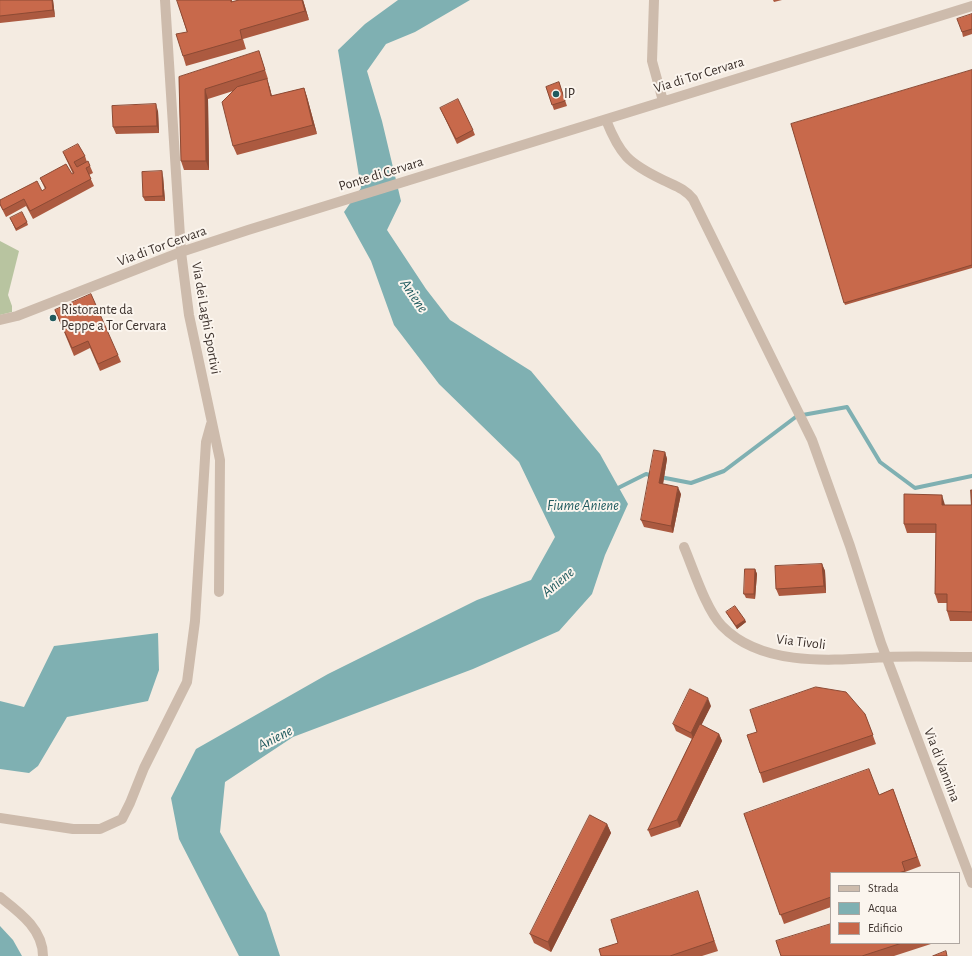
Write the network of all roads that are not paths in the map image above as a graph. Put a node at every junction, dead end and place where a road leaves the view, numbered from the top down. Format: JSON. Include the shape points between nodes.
{"nodes":[{"id":1,"x":165,"y":0,"type":"edge"},
{"id":2,"x":654,"y":0,"type":"edge"},
{"id":3,"x":972,"y":6,"type":"edge"},
{"id":4,"x":663,"y":102,"type":"junction"},
{"id":5,"x":606,"y":120,"type":"junction"},
{"id":6,"x":435,"y":172,"type":"joint"},
{"id":7,"x":336,"y":202,"type":"joint"},
{"id":8,"x":181,"y":252,"type":"junction"},
{"id":9,"x":0,"y":320,"type":"edge"},
{"id":10,"x":211,"y":422,"type":"junction"},
{"id":11,"x":684,"y":547,"type":"dead end"},
{"id":12,"x":219,"y":592,"type":"dead end"},
{"id":13,"x":886,"y":657,"type":"junction"},
{"id":14,"x":972,"y":657,"type":"edge"},
{"id":15,"x":0,"y":818,"type":"edge"},
{"id":16,"x":972,"y":883,"type":"edge"},
{"id":17,"x":0,"y":897,"type":"edge"},
{"id":18,"x":43,"y":956,"type":"edge"}],
"edges":[{"from":1,"to":8,"type":"street","name":"Via dei Laghi Sportivi"},
{"from":2,"to":4,"type":"street","via":[[652,61]]},
{"from":3,"to":4,"type":"street","name":"Via di Tor Cervara"},
{"from":4,"to":5,"type":"street","name":"Via di Tor Cervara"},
{"from":5,"to":6,"type":"street","name":"Via di Tor Cervara"},
{"from":5,"to":13,"type":"street","name":"Via di Vannina","via":[[621,153],[631,162],[687,191],[693,199],[812,440]]},
{"from":6,"to":7,"type":"street","name":"Ponte di Cervara"},
{"from":7,"to":8,"type":"street","name":"Via di Tor Cervara"},
{"from":8,"to":9,"type":"street","name":"Via di Tor Cervara","via":[[17,316]]},
{"from":8,"to":10,"type":"street","name":"Via dei Laghi Sportivi","via":[[189,315]]},
{"from":10,"to":12,"type":"street","name":"Via dei Laghi Sportivi","via":[[220,460]]},
{"from":10,"to":15,"type":"street","via":[[206,442],[195,621],[187,682],[144,768],[130,804],[122,819],[100,829],[73,829]]},
{"from":11,"to":13,"type":"street","name":"Via Tivoli","via":[[718,622],[750,646],[773,654],[825,660]]},
{"from":13,"to":14,"type":"street","name":"Via Tivoli"},
{"from":13,"to":16,"type":"street","name":"Via di Vannina"},
{"from":17,"to":18,"type":"street","via":[[31,924],[39,938]]}]}
